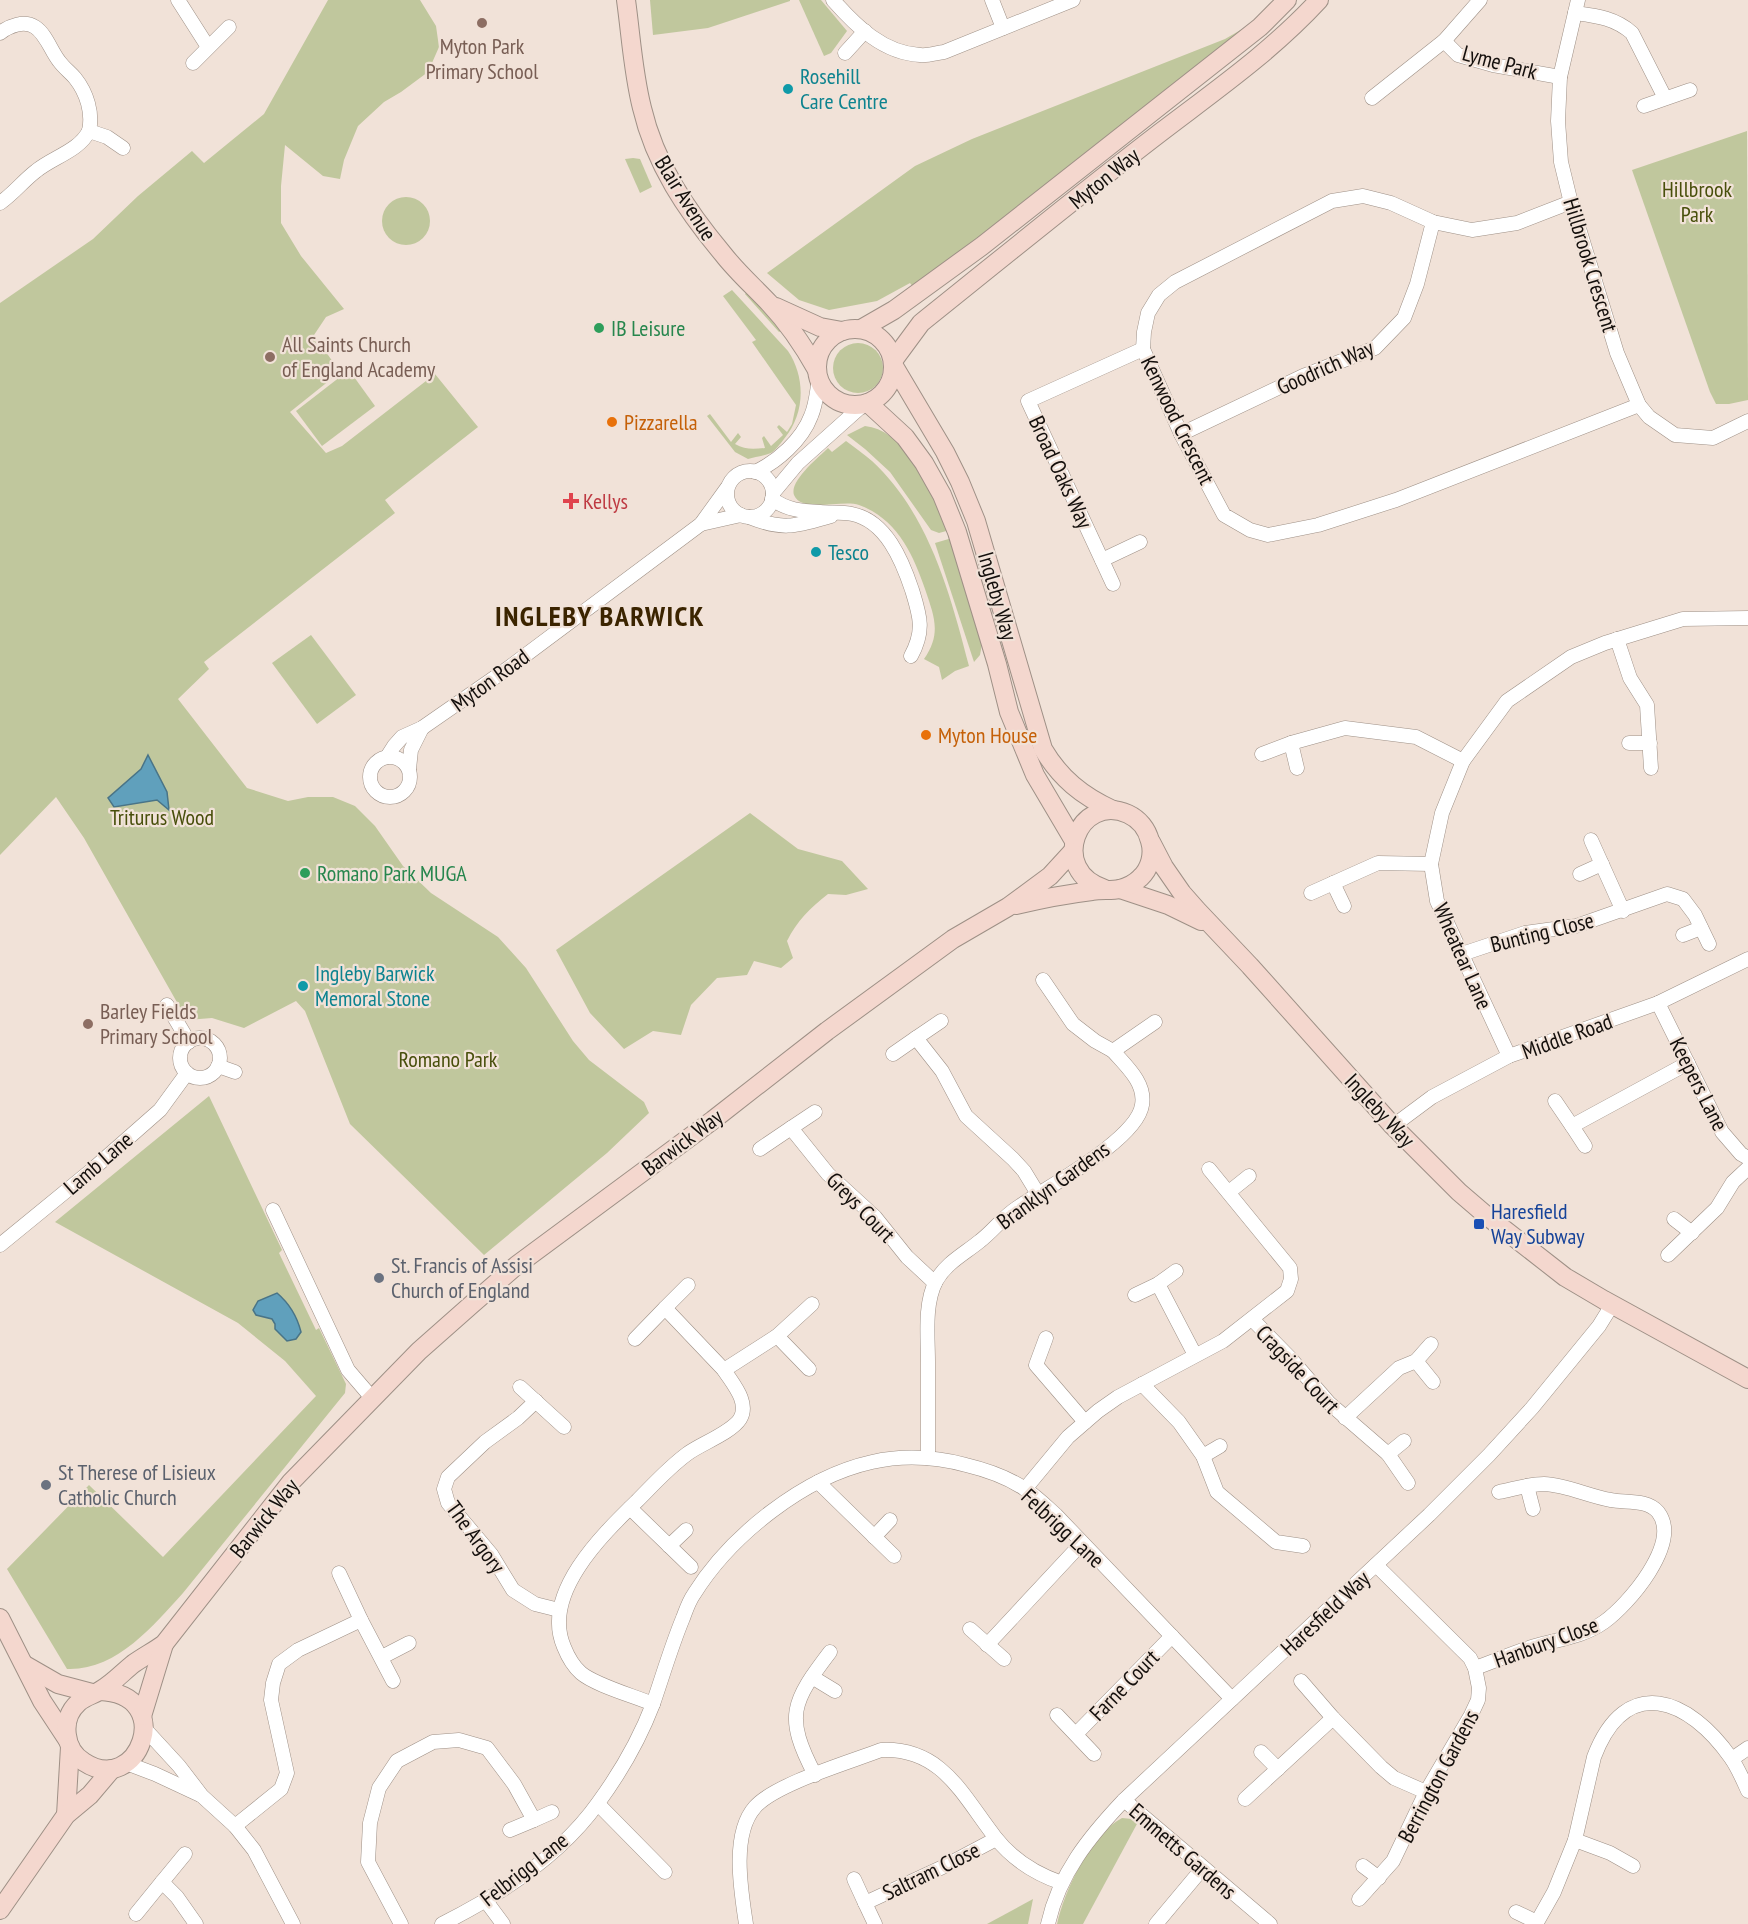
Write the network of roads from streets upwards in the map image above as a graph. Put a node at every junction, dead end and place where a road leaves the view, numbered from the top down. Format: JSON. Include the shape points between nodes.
{"nodes":[{"id":1,"x":178,"y":0,"type":"edge"},
{"id":2,"x":626,"y":0,"type":"edge"},
{"id":3,"x":833,"y":0,"type":"edge"},
{"id":4,"x":992,"y":0,"type":"edge"},
{"id":5,"x":1073,"y":0,"type":"edge"},
{"id":6,"x":1287,"y":0,"type":"edge"},
{"id":7,"x":1319,"y":0,"type":"edge"},
{"id":8,"x":1480,"y":0,"type":"edge"},
{"id":9,"x":1576,"y":7,"type":"edge"},
{"id":10,"x":229,"y":27,"type":"dead end"},
{"id":11,"x":1003,"y":28,"type":"junction"},
{"id":12,"x":865,"y":31,"type":"junction"},
{"id":13,"x":0,"y":33,"type":"edge"},
{"id":14,"x":1444,"y":40,"type":"junction"},
{"id":15,"x":208,"y":47,"type":"junction"},
{"id":16,"x":845,"y":53,"type":"dead end"},
{"id":17,"x":193,"y":63,"type":"dead end"},
{"id":18,"x":1560,"y":77,"type":"junction"},
{"id":19,"x":1689,"y":90,"type":"dead end"},
{"id":20,"x":1372,"y":98,"type":"dead end"},
{"id":21,"x":1665,"y":98,"type":"junction"},
{"id":22,"x":1644,"y":106,"type":"dead end"},
{"id":23,"x":89,"y":131,"type":"junction"},
{"id":24,"x":123,"y":148,"type":"dead end"},
{"id":25,"x":0,"y":202,"type":"edge"},
{"id":26,"x":1571,"y":202,"type":"junction"},
{"id":27,"x":1433,"y":222,"type":"junction"},
{"id":28,"x":771,"y":305,"type":"junction"},
{"id":29,"x":861,"y":329,"type":"junction"},
{"id":30,"x":842,"y":331,"type":"junction"},
{"id":31,"x":1143,"y":349,"type":"junction"},
{"id":32,"x":894,"y":363,"type":"junction"},
{"id":33,"x":818,"y":375,"type":"junction"},
{"id":34,"x":866,"y":404,"type":"junction"},
{"id":35,"x":1639,"y":405,"type":"junction"},
{"id":36,"x":1748,"y":421,"type":"edge"},
{"id":37,"x":1181,"y":434,"type":"junction"},
{"id":38,"x":755,"y":472,"type":"junction"},
{"id":39,"x":727,"y":488,"type":"junction"},
{"id":40,"x":772,"y":496,"type":"junction"},
{"id":41,"x":839,"y":513,"type":"junction"},
{"id":42,"x":745,"y":516,"type":"junction"},
{"id":43,"x":702,"y":524,"type":"junction"},
{"id":44,"x":1140,"y":542,"type":"dead end"},
{"id":45,"x":1102,"y":560,"type":"junction"},
{"id":46,"x":1113,"y":584,"type":"dead end"},
{"id":47,"x":1748,"y":618,"type":"edge"},
{"id":48,"x":1617,"y":639,"type":"junction"},
{"id":49,"x":911,"y":656,"type":"dead end"},
{"id":50,"x":422,"y":728,"type":"junction"},
{"id":51,"x":1291,"y":743,"type":"junction"},
{"id":52,"x":1650,"y":743,"type":"junction"},
{"id":53,"x":1629,"y":744,"type":"dead end"},
{"id":54,"x":1262,"y":754,"type":"dead end"},
{"id":55,"x":387,"y":757,"type":"junction"},
{"id":56,"x":1463,"y":760,"type":"junction"},
{"id":57,"x":1297,"y":768,"type":"dead end"},
{"id":58,"x":1651,"y":768,"type":"dead end"},
{"id":59,"x":409,"y":769,"type":"junction"},
{"id":60,"x":1113,"y":810,"type":"junction"},
{"id":61,"x":1591,"y":840,"type":"dead end"},
{"id":62,"x":1151,"y":842,"type":"junction"},
{"id":63,"x":1073,"y":846,"type":"junction"},
{"id":64,"x":1431,"y":864,"type":"junction"},
{"id":65,"x":1602,"y":864,"type":"junction"},
{"id":66,"x":1580,"y":874,"type":"dead end"},
{"id":67,"x":1333,"y":883,"type":"junction"},
{"id":68,"x":1112,"y":889,"type":"junction"},
{"id":69,"x":1311,"y":893,"type":"dead end"},
{"id":70,"x":1344,"y":906,"type":"dead end"},
{"id":71,"x":1008,"y":907,"type":"junction"},
{"id":72,"x":1623,"y":911,"type":"junction"},
{"id":73,"x":1210,"y":926,"type":"junction"},
{"id":74,"x":1701,"y":928,"type":"junction"},
{"id":75,"x":1683,"y":935,"type":"dead end"},
{"id":76,"x":1709,"y":944,"type":"dead end"},
{"id":77,"x":1462,"y":954,"type":"junction"},
{"id":78,"x":1748,"y":959,"type":"edge"},
{"id":79,"x":1043,"y":980,"type":"dead end"},
{"id":80,"x":1658,"y":1003,"type":"junction"},
{"id":81,"x":167,"y":1005,"type":"dead end"},
{"id":82,"x":941,"y":1021,"type":"dead end"},
{"id":83,"x":1155,"y":1022,"type":"dead end"},
{"id":84,"x":916,"y":1038,"type":"junction"},
{"id":85,"x":189,"y":1042,"type":"junction"},
{"id":86,"x":1113,"y":1051,"type":"junction"},
{"id":87,"x":893,"y":1054,"type":"dead end"},
{"id":88,"x":1509,"y":1056,"type":"junction"},
{"id":89,"x":1688,"y":1063,"type":"junction"},
{"id":90,"x":218,"y":1066,"type":"junction"},
{"id":91,"x":236,"y":1072,"type":"dead end"},
{"id":92,"x":187,"y":1073,"type":"junction"},
{"id":93,"x":1555,"y":1101,"type":"dead end"},
{"id":94,"x":815,"y":1112,"type":"dead end"},
{"id":95,"x":1394,"y":1126,"type":"junction"},
{"id":96,"x":1572,"y":1126,"type":"junction"},
{"id":97,"x":791,"y":1128,"type":"junction"},
{"id":98,"x":1585,"y":1146,"type":"dead end"},
{"id":99,"x":760,"y":1149,"type":"dead end"},
{"id":100,"x":1748,"y":1158,"type":"edge"},
{"id":101,"x":1748,"y":1168,"type":"edge"},
{"id":102,"x":1209,"y":1169,"type":"dead end"},
{"id":103,"x":1249,"y":1176,"type":"dead end"},
{"id":104,"x":1229,"y":1192,"type":"junction"},
{"id":105,"x":1038,"y":1194,"type":"junction"},
{"id":106,"x":273,"y":1210,"type":"dead end"},
{"id":107,"x":1674,"y":1219,"type":"dead end"},
{"id":108,"x":1692,"y":1233,"type":"junction"},
{"id":109,"x":0,"y":1245,"type":"edge"},
{"id":110,"x":1668,"y":1255,"type":"dead end"},
{"id":111,"x":1176,"y":1271,"type":"dead end"},
{"id":112,"x":935,"y":1283,"type":"junction"},
{"id":113,"x":1158,"y":1284,"type":"junction"},
{"id":114,"x":688,"y":1285,"type":"dead end"},
{"id":115,"x":1135,"y":1295,"type":"dead end"},
{"id":116,"x":1608,"y":1303,"type":"junction"},
{"id":117,"x":812,"y":1304,"type":"dead end"},
{"id":118,"x":665,"y":1308,"type":"junction"},
{"id":119,"x":1251,"y":1319,"type":"junction"},
{"id":120,"x":777,"y":1336,"type":"junction"},
{"id":121,"x":1046,"y":1338,"type":"dead end"},
{"id":122,"x":635,"y":1339,"type":"dead end"},
{"id":123,"x":1431,"y":1344,"type":"dead end"},
{"id":124,"x":1195,"y":1355,"type":"junction"},
{"id":125,"x":1416,"y":1361,"type":"junction"},
{"id":126,"x":809,"y":1369,"type":"dead end"},
{"id":127,"x":724,"y":1370,"type":"junction"},
{"id":128,"x":1748,"y":1379,"type":"edge"},
{"id":129,"x":1434,"y":1382,"type":"dead end"},
{"id":130,"x":1142,"y":1384,"type":"junction"},
{"id":131,"x":520,"y":1387,"type":"dead end"},
{"id":132,"x":372,"y":1398,"type":"junction"},
{"id":133,"x":536,"y":1401,"type":"junction"},
{"id":134,"x":1345,"y":1418,"type":"junction"},
{"id":135,"x":1085,"y":1422,"type":"junction"},
{"id":136,"x":564,"y":1427,"type":"dead end"},
{"id":137,"x":1404,"y":1441,"type":"dead end"},
{"id":138,"x":1220,"y":1446,"type":"dead end"},
{"id":139,"x":1388,"y":1454,"type":"junction"},
{"id":140,"x":1203,"y":1456,"type":"junction"},
{"id":141,"x":928,"y":1458,"type":"junction"},
{"id":142,"x":818,"y":1482,"type":"junction"},
{"id":143,"x":1408,"y":1483,"type":"dead end"},
{"id":144,"x":1527,"y":1486,"type":"junction"},
{"id":145,"x":1025,"y":1489,"type":"junction"},
{"id":146,"x":1499,"y":1492,"type":"dead end"},
{"id":147,"x":630,"y":1508,"type":"junction"},
{"id":148,"x":1533,"y":1509,"type":"dead end"},
{"id":149,"x":890,"y":1520,"type":"dead end"},
{"id":150,"x":686,"y":1530,"type":"dead end"},
{"id":151,"x":874,"y":1537,"type":"junction"},
{"id":152,"x":1082,"y":1543,"type":"junction"},
{"id":153,"x":669,"y":1546,"type":"junction"},
{"id":154,"x":1303,"y":1546,"type":"dead end"},
{"id":155,"x":894,"y":1556,"type":"dead end"},
{"id":156,"x":1376,"y":1565,"type":"junction"},
{"id":157,"x":691,"y":1567,"type":"dead end"},
{"id":158,"x":339,"y":1573,"type":"dead end"},
{"id":159,"x":559,"y":1610,"type":"junction"},
{"id":160,"x":361,"y":1620,"type":"junction"},
{"id":161,"x":1,"y":1622,"type":"edge"},
{"id":162,"x":970,"y":1629,"type":"dead end"},
{"id":163,"x":1172,"y":1636,"type":"junction"},
{"id":164,"x":409,"y":1643,"type":"dead end"},
{"id":165,"x":164,"y":1644,"type":"junction"},
{"id":166,"x":987,"y":1644,"type":"junction"},
{"id":167,"x":830,"y":1652,"type":"dead end"},
{"id":168,"x":382,"y":1657,"type":"junction"},
{"id":169,"x":1004,"y":1659,"type":"dead end"},
{"id":170,"x":25,"y":1665,"type":"junction"},
{"id":171,"x":1475,"y":1668,"type":"junction"},
{"id":172,"x":812,"y":1677,"type":"junction"},
{"id":173,"x":393,"y":1681,"type":"dead end"},
{"id":174,"x":1301,"y":1681,"type":"dead end"},
{"id":175,"x":835,"y":1691,"type":"dead end"},
{"id":176,"x":96,"y":1692,"type":"junction"},
{"id":177,"x":1232,"y":1699,"type":"junction"},
{"id":178,"x":652,"y":1704,"type":"junction"},
{"id":179,"x":1056,"y":1715,"type":"dead end"},
{"id":180,"x":1333,"y":1718,"type":"junction"},
{"id":181,"x":143,"y":1723,"type":"junction"},
{"id":182,"x":1076,"y":1734,"type":"junction"},
{"id":183,"x":69,"y":1743,"type":"junction"},
{"id":184,"x":1748,"y":1748,"type":"edge"},
{"id":185,"x":1261,"y":1752,"type":"dead end"},
{"id":186,"x":1095,"y":1754,"type":"dead end"},
{"id":187,"x":1732,"y":1759,"type":"junction"},
{"id":188,"x":119,"y":1766,"type":"junction"},
{"id":189,"x":1278,"y":1769,"type":"junction"},
{"id":190,"x":815,"y":1775,"type":"junction"},
{"id":191,"x":1748,"y":1791,"type":"edge"},
{"id":192,"x":1426,"y":1792,"type":"junction"},
{"id":193,"x":202,"y":1796,"type":"junction"},
{"id":194,"x":1245,"y":1799,"type":"dead end"},
{"id":195,"x":1124,"y":1800,"type":"junction"},
{"id":196,"x":598,"y":1804,"type":"junction"},
{"id":197,"x":552,"y":1812,"type":"dead end"},
{"id":198,"x":66,"y":1815,"type":"junction"},
{"id":199,"x":534,"y":1820,"type":"junction"},
{"id":200,"x":235,"y":1826,"type":"junction"},
{"id":201,"x":510,"y":1830,"type":"dead end"},
{"id":202,"x":996,"y":1839,"type":"junction"},
{"id":203,"x":1575,"y":1840,"type":"junction"},
{"id":204,"x":1617,"y":1840,"type":"dead end"},
{"id":205,"x":1610,"y":1853,"type":"junction"},
{"id":206,"x":185,"y":1854,"type":"dead end"},
{"id":207,"x":1363,"y":1866,"type":"dead end"},
{"id":208,"x":1633,"y":1866,"type":"dead end"},
{"id":209,"x":1202,"y":1869,"type":"junction"},
{"id":210,"x":664,"y":1872,"type":"dead end"},
{"id":211,"x":1379,"y":1878,"type":"junction"},
{"id":212,"x":854,"y":1879,"type":"dead end"},
{"id":213,"x":162,"y":1882,"type":"junction"},
{"id":214,"x":1062,"y":1883,"type":"junction"},
{"id":215,"x":1359,"y":1899,"type":"dead end"},
{"id":216,"x":486,"y":1901,"type":"junction"},
{"id":217,"x":865,"y":1903,"type":"junction"},
{"id":218,"x":0,"y":1910,"type":"edge"},
{"id":219,"x":1516,"y":1912,"type":"dead end"},
{"id":220,"x":136,"y":1914,"type":"dead end"},
{"id":221,"x":1536,"y":1923,"type":"edge"},
{"id":222,"x":196,"y":1924,"type":"edge"},
{"id":223,"x":293,"y":1924,"type":"edge"},
{"id":224,"x":401,"y":1924,"type":"edge"},
{"id":225,"x":442,"y":1924,"type":"edge"},
{"id":226,"x":503,"y":1924,"type":"edge"},
{"id":227,"x":746,"y":1924,"type":"edge"},
{"id":228,"x":875,"y":1924,"type":"edge"},
{"id":229,"x":1048,"y":1924,"type":"edge"},
{"id":230,"x":1156,"y":1924,"type":"edge"},
{"id":231,"x":1270,"y":1924,"type":"edge"}],
"edges":[{"from":1,"to":15,"type":"street"},
{"from":2,"to":28,"type":"street","name":"Blair Avenue","via":[[642,108],[653,144],[693,217]]},
{"from":3,"to":12,"type":"street"},
{"from":4,"to":11,"type":"street"},
{"from":5,"to":11,"type":"street"},
{"from":6,"to":29,"type":"street","name":"Myton Way","via":[[1260,27],[982,246]]},
{"from":7,"to":32,"type":"street","name":"Myton Way","via":[[1242,71],[921,323]]},
{"from":8,"to":14,"type":"street","name":"Lyme Park"},
{"from":9,"to":18,"type":"street","name":"Hillbrook Crescent"},
{"from":9,"to":21,"type":"street","via":[[1607,18],[1632,33]]},
{"from":10,"to":15,"type":"street"},
{"from":11,"to":12,"type":"street","via":[[944,52],[922,56],[888,48]]},
{"from":12,"to":16,"type":"street"},
{"from":13,"to":23,"type":"street","via":[[24,24],[41,33],[84,91],[91,121]]},
{"from":14,"to":18,"type":"street","name":"Lyme Park","via":[[1458,55]]},
{"from":14,"to":20,"type":"street","name":"Lyme Park"},
{"from":15,"to":17,"type":"street"},
{"from":18,"to":26,"type":"street","name":"Hillbrook Crescent","via":[[1561,162]]},
{"from":19,"to":21,"type":"street"},
{"from":21,"to":22,"type":"street"},
{"from":23,"to":24,"type":"street"},
{"from":23,"to":25,"type":"street","via":[[86,138],[42,166]]},
{"from":26,"to":27,"type":"street","name":"Kenwood Crescent","via":[[1517,223],[1472,230]]},
{"from":26,"to":35,"type":"street","name":"Hillbrook Crescent","via":[[1617,353]]},
{"from":27,"to":31,"type":"street","name":"Kenwood Crescent","via":[[1391,203],[1363,196],[1332,201],[1175,282],[1148,313]]},
{"from":27,"to":37,"type":"street","name":"Goodrich Way","via":[[1404,318],[1375,348],[1303,376]]},
{"from":28,"to":30,"type":"street","name":"Blair Avenue","via":[[820,327]]},
{"from":28,"to":33,"type":"street","name":"Blair Avenue","via":[[805,349]]},
{"from":29,"to":30,"type":"street"},
{"from":29,"to":32,"type":"street","via":[[884,342]]},
{"from":30,"to":33,"type":"street","via":[[833,335],[820,351]]},
{"from":31,"to":37,"type":"street","name":"Kenwood Crescent"},
{"from":31,"to":45,"type":"street","name":"Broad Oaks Way","via":[[1028,401]]},
{"from":32,"to":34,"type":"street","via":[[889,386]]},
{"from":32,"to":60,"type":"street","name":"Ingleby Way","via":[[945,452],[976,521],[1043,749],[1071,786]]},
{"from":33,"to":34,"type":"street","via":[[832,397],[842,403]]},
{"from":33,"to":38,"type":"street","via":[[811,417],[804,430],[783,455]]},
{"from":34,"to":40,"type":"street","via":[[798,463]]},
{"from":34,"to":63,"type":"street","name":"Ingleby Way","via":[[904,437],[942,495],[957,532],[1009,712],[1035,775]]},
{"from":35,"to":36,"type":"street","name":"Hillbrook Crescent","via":[[1675,435],[1713,438]]},
{"from":35,"to":37,"type":"street","name":"Kenwood Crescent","via":[[1396,500],[1318,525],[1268,535],[1250,530],[1224,514]]},
{"from":38,"to":39,"type":"street","via":[[736,475]]},
{"from":38,"to":40,"type":"street","via":[[769,482]]},
{"from":39,"to":42,"type":"street","via":[[729,504]]},
{"from":39,"to":43,"type":"street","name":"Myton Road"},
{"from":40,"to":41,"type":"street","via":[[784,507]]},
{"from":40,"to":42,"type":"street","via":[[764,512]]},
{"from":41,"to":42,"type":"street","via":[[789,527],[768,525]]},
{"from":41,"to":49,"type":"street","via":[[853,514],[874,525],[895,549],[919,613],[921,630]]},
{"from":42,"to":43,"type":"street","name":"Myton Road"},
{"from":43,"to":50,"type":"street","name":"Myton Road"},
{"from":44,"to":45,"type":"street"},
{"from":45,"to":46,"type":"street","name":"Broad Oaks Way"},
{"from":47,"to":48,"type":"street","name":"Wheatear Lane","via":[[1683,619]]},
{"from":48,"to":52,"type":"street","via":[[1630,678],[1647,705]]},
{"from":48,"to":56,"type":"street","name":"Wheatear Lane","via":[[1571,657],[1508,701]]},
{"from":50,"to":55,"type":"street","name":"Myton Road","via":[[402,737]]},
{"from":50,"to":59,"type":"street","via":[[411,750]]},
{"from":51,"to":54,"type":"street"},
{"from":51,"to":56,"type":"street","via":[[1345,728],[1416,737]]},
{"from":51,"to":57,"type":"street"},
{"from":52,"to":53,"type":"street"},
{"from":52,"to":58,"type":"street"},
{"from":55,"to":59,"type":"street","via":[[404,762]]},
{"from":55,"to":59,"type":"street","via":[[377,762],[370,776],[381,796],[397,797],[404,793],[411,777]]},
{"from":56,"to":64,"type":"street","name":"Wheatear Lane","via":[[1442,813]]},
{"from":60,"to":62,"type":"street","via":[[1133,816]]},
{"from":60,"to":63,"type":"street","via":[[1092,816],[1078,831]]},
{"from":61,"to":65,"type":"street","name":"Bunting Close"},
{"from":62,"to":68,"type":"street","via":[[1152,854],[1142,877],[1132,885]]},
{"from":62,"to":73,"type":"street","name":"Ingleby Way","via":[[1182,893]]},
{"from":63,"to":68,"type":"street","via":[[1082,876]]},
{"from":63,"to":71,"type":"street","name":"Barwick Way","via":[[1050,876]]},
{"from":64,"to":67,"type":"street","via":[[1378,863]]},
{"from":64,"to":77,"type":"street","name":"Wheatear Lane","via":[[1437,901]]},
{"from":65,"to":66,"type":"street","name":"Bunting Close"},
{"from":65,"to":72,"type":"street","name":"Bunting Close"},
{"from":67,"to":69,"type":"street"},
{"from":67,"to":70,"type":"street"},
{"from":68,"to":71,"type":"street","name":"Barwick Way"},
{"from":68,"to":73,"type":"street","name":"Ingleby Way","via":[[1168,905]]},
{"from":71,"to":132,"type":"street","name":"Barwick Way","via":[[953,939],[827,1031],[510,1272],[419,1351]]},
{"from":72,"to":74,"type":"street","name":"Bunting Close","via":[[1667,894],[1683,898]]},
{"from":72,"to":77,"type":"street","name":"Bunting Close","via":[[1576,926],[1525,933]]},
{"from":73,"to":95,"type":"street","name":"Ingleby Way"},
{"from":74,"to":75,"type":"street"},
{"from":74,"to":76,"type":"street","name":"Bunting Close"},
{"from":77,"to":88,"type":"street","name":"Wheatear Lane"},
{"from":78,"to":80,"type":"street","name":"Middle Road"},
{"from":79,"to":86,"type":"street","name":"Branklyn Gardens","via":[[1073,1024]]},
{"from":80,"to":88,"type":"street","name":"Middle Road"},
{"from":80,"to":89,"type":"street","name":"Keepers Lane"},
{"from":81,"to":85,"type":"street"},
{"from":82,"to":84,"type":"street"},
{"from":83,"to":86,"type":"street"},
{"from":84,"to":87,"type":"street"},
{"from":84,"to":105,"type":"street","via":[[942,1071],[966,1116],[1013,1159]]},
{"from":85,"to":90,"type":"street","via":[[211,1041],[220,1058]]},
{"from":85,"to":92,"type":"street","via":[[180,1060]]},
{"from":86,"to":105,"type":"street","name":"Branklyn Gardens","via":[[1138,1080],[1143,1104],[1140,1114],[1088,1162]]},
{"from":88,"to":95,"type":"street","name":"Middle Road","via":[[1432,1097]]},
{"from":89,"to":96,"type":"street"},
{"from":89,"to":100,"type":"street","name":"Keepers Lane","via":[[1722,1132]]},
{"from":90,"to":91,"type":"street"},
{"from":90,"to":92,"type":"street","via":[[205,1077]]},
{"from":92,"to":109,"type":"street","name":"Lamb Lane","via":[[160,1110]]},
{"from":93,"to":96,"type":"street"},
{"from":94,"to":97,"type":"street"},
{"from":95,"to":116,"type":"street","name":"Ingleby Way","via":[[1473,1204],[1565,1277]]},
{"from":96,"to":98,"type":"street"},
{"from":97,"to":99,"type":"street"},
{"from":97,"to":112,"type":"street","name":"Greys Court","via":[[828,1174],[875,1217],[907,1257]]},
{"from":101,"to":108,"type":"street"},
{"from":102,"to":104,"type":"street"},
{"from":103,"to":104,"type":"street"},
{"from":104,"to":119,"type":"street","via":[[1290,1268],[1287,1291]]},
{"from":105,"to":112,"type":"street","name":"Branklyn Gardens","via":[[944,1269]]},
{"from":106,"to":132,"type":"street","via":[[348,1370]]},
{"from":107,"to":108,"type":"street"},
{"from":108,"to":110,"type":"street"},
{"from":111,"to":113,"type":"street"},
{"from":112,"to":141,"type":"street","via":[[928,1318]]},
{"from":113,"to":115,"type":"street"},
{"from":113,"to":124,"type":"street"},
{"from":114,"to":118,"type":"street"},
{"from":116,"to":128,"type":"street"},
{"from":116,"to":156,"type":"street","name":"Haresfield Way","via":[[1599,1326],[1532,1408]]},
{"from":117,"to":120,"type":"street"},
{"from":118,"to":122,"type":"street"},
{"from":118,"to":127,"type":"street"},
{"from":119,"to":124,"type":"street","via":[[1223,1341]]},
{"from":119,"to":134,"type":"street","name":"Cragside Court"},
{"from":120,"to":126,"type":"street"},
{"from":120,"to":127,"type":"street"},
{"from":121,"to":135,"type":"street","via":[[1036,1365]]},
{"from":123,"to":125,"type":"street","name":"Cragside Court"},
{"from":124,"to":130,"type":"street"},
{"from":125,"to":129,"type":"street"},
{"from":125,"to":134,"type":"street","name":"Cragside Court","via":[[1399,1368]]},
{"from":127,"to":147,"type":"street","via":[[742,1400],[740,1419],[688,1452]]},
{"from":130,"to":135,"type":"street"},
{"from":130,"to":140,"type":"street","via":[[1179,1422]]},
{"from":131,"to":133,"type":"street"},
{"from":132,"to":165,"type":"street","name":"Barwick Way","via":[[291,1482]]},
{"from":133,"to":136,"type":"street"},
{"from":133,"to":159,"type":"street","name":"The Argory","via":[[448,1477],[444,1489],[447,1503],[491,1554],[513,1590],[535,1604]]},
{"from":134,"to":139,"type":"street","name":"Cragside Court"},
{"from":135,"to":145,"type":"street"},
{"from":137,"to":139,"type":"street"},
{"from":138,"to":140,"type":"street"},
{"from":139,"to":143,"type":"street","name":"Cragside Court"},
{"from":140,"to":154,"type":"street","via":[[1216,1492],[1276,1542]]},
{"from":141,"to":142,"type":"street","name":"Felbrigg Lane","via":[[872,1462]]},
{"from":141,"to":145,"type":"street","name":"Felbrigg Lane","via":[[987,1470]]},
{"from":142,"to":151,"type":"street"},
{"from":142,"to":178,"type":"street","name":"Felbrigg Lane","via":[[758,1521],[693,1595]]},
{"from":144,"to":146,"type":"street","name":"Hanbury Close"},
{"from":144,"to":148,"type":"street"},
{"from":144,"to":171,"type":"street","name":"Hanbury Close","via":[[1557,1485],[1598,1498],[1653,1507],[1664,1526],[1664,1537],[1638,1589],[1604,1622],[1569,1638]]},
{"from":145,"to":152,"type":"street","name":"Felbrigg Lane"},
{"from":147,"to":153,"type":"street"},
{"from":147,"to":159,"type":"street","via":[[583,1560]]},
{"from":149,"to":151,"type":"street"},
{"from":150,"to":153,"type":"street"},
{"from":151,"to":155,"type":"street"},
{"from":152,"to":163,"type":"street","name":"Felbrigg Lane"},
{"from":152,"to":166,"type":"street"},
{"from":153,"to":157,"type":"street"},
{"from":156,"to":171,"type":"street","via":[[1470,1658]]},
{"from":156,"to":177,"type":"street","name":"Haresfield Way"},
{"from":158,"to":160,"type":"street"},
{"from":159,"to":178,"type":"street","via":[[558,1628],[569,1661],[583,1675]]},
{"from":160,"to":168,"type":"street"},
{"from":160,"to":200,"type":"street","via":[[298,1650],[279,1664],[271,1700],[287,1773],[281,1789]]},
{"from":161,"to":170,"type":"street"},
{"from":162,"to":166,"type":"street"},
{"from":163,"to":177,"type":"street","name":"Felbrigg Lane"},
{"from":163,"to":182,"type":"street","name":"Farne Court"},
{"from":164,"to":168,"type":"street"},
{"from":165,"to":176,"type":"street","name":"Barwick Way"},
{"from":165,"to":181,"type":"street","name":"Barwick Way"},
{"from":166,"to":169,"type":"street"},
{"from":167,"to":172,"type":"street"},
{"from":168,"to":173,"type":"street"},
{"from":170,"to":176,"type":"street","via":[[58,1684]]},
{"from":170,"to":183,"type":"street"},
{"from":171,"to":192,"type":"street","name":"Berrington Gardens","via":[[1478,1700]]},
{"from":172,"to":175,"type":"street"},
{"from":172,"to":190,"type":"street","via":[[797,1703],[794,1719]]},
{"from":174,"to":180,"type":"street"},
{"from":176,"to":181,"type":"street","via":[[125,1696],[136,1706]]},
{"from":176,"to":183,"type":"street","via":[[77,1703],[69,1716]]},
{"from":177,"to":195,"type":"street","name":"Haresfield Way"},
{"from":178,"to":196,"type":"street","name":"Felbrigg Lane","via":[[641,1731]]},
{"from":179,"to":182,"type":"street","name":"Farne Court"},
{"from":180,"to":189,"type":"street"},
{"from":180,"to":192,"type":"street","via":[[1394,1778]]},
{"from":181,"to":188,"type":"street","via":[[143,1742],[135,1756]]},
{"from":181,"to":193,"type":"street"},
{"from":182,"to":186,"type":"street","name":"Farne Court"},
{"from":183,"to":188,"type":"street","via":[[90,1766]]},
{"from":183,"to":198,"type":"street"},
{"from":184,"to":187,"type":"street"},
{"from":185,"to":189,"type":"street"},
{"from":187,"to":191,"type":"street"},
{"from":187,"to":203,"type":"street","via":[[1699,1723],[1675,1707],[1653,1702],[1629,1711],[1610,1726],[1599,1745]]},
{"from":188,"to":193,"type":"street","via":[[155,1774]]},
{"from":188,"to":198,"type":"street"},
{"from":189,"to":194,"type":"street"},
{"from":190,"to":202,"type":"street","via":[[881,1750],[910,1752],[925,1758],[957,1785]]},
{"from":190,"to":227,"type":"street","via":[[764,1798],[748,1816],[740,1869]]},
{"from":192,"to":211,"type":"street","name":"Berrington Gardens","via":[[1393,1861]]},
{"from":193,"to":200,"type":"street"},
{"from":195,"to":209,"type":"street","name":"Emmetts Gardens"},
{"from":195,"to":214,"type":"street","name":"Haresfield Way","via":[[1082,1848]]},
{"from":196,"to":210,"type":"street"},
{"from":196,"to":216,"type":"street","name":"Felbrigg Lane","via":[[555,1848]]},
{"from":197,"to":199,"type":"street"},
{"from":198,"to":218,"type":"street"},
{"from":199,"to":201,"type":"street"},
{"from":199,"to":224,"type":"street","via":[[487,1748],[459,1740],[433,1742],[397,1761],[379,1788],[370,1823],[368,1862]]},
{"from":200,"to":223,"type":"street","via":[[254,1850]]},
{"from":202,"to":214,"type":"street","via":[[1028,1868]]},
{"from":202,"to":217,"type":"street","name":"Saltram Close"},
{"from":203,"to":205,"type":"street"},
{"from":203,"to":221,"type":"street","via":[[1554,1892]]},
{"from":204,"to":205,"type":"street"},
{"from":205,"to":208,"type":"street"},
{"from":206,"to":213,"type":"street"},
{"from":207,"to":211,"type":"street"},
{"from":209,"to":230,"type":"street"},
{"from":209,"to":231,"type":"street","name":"Emmetts Gardens"},
{"from":211,"to":215,"type":"street","name":"Berrington Gardens"},
{"from":212,"to":217,"type":"street","name":"Saltram Close"},
{"from":213,"to":220,"type":"street"},
{"from":213,"to":222,"type":"street"},
{"from":214,"to":229,"type":"street","name":"Haresfield Way"},
{"from":216,"to":225,"type":"street","name":"Felbrigg Lane"},
{"from":216,"to":226,"type":"street"},
{"from":217,"to":228,"type":"street","name":"Saltram Close"},
{"from":219,"to":221,"type":"street"}]}
